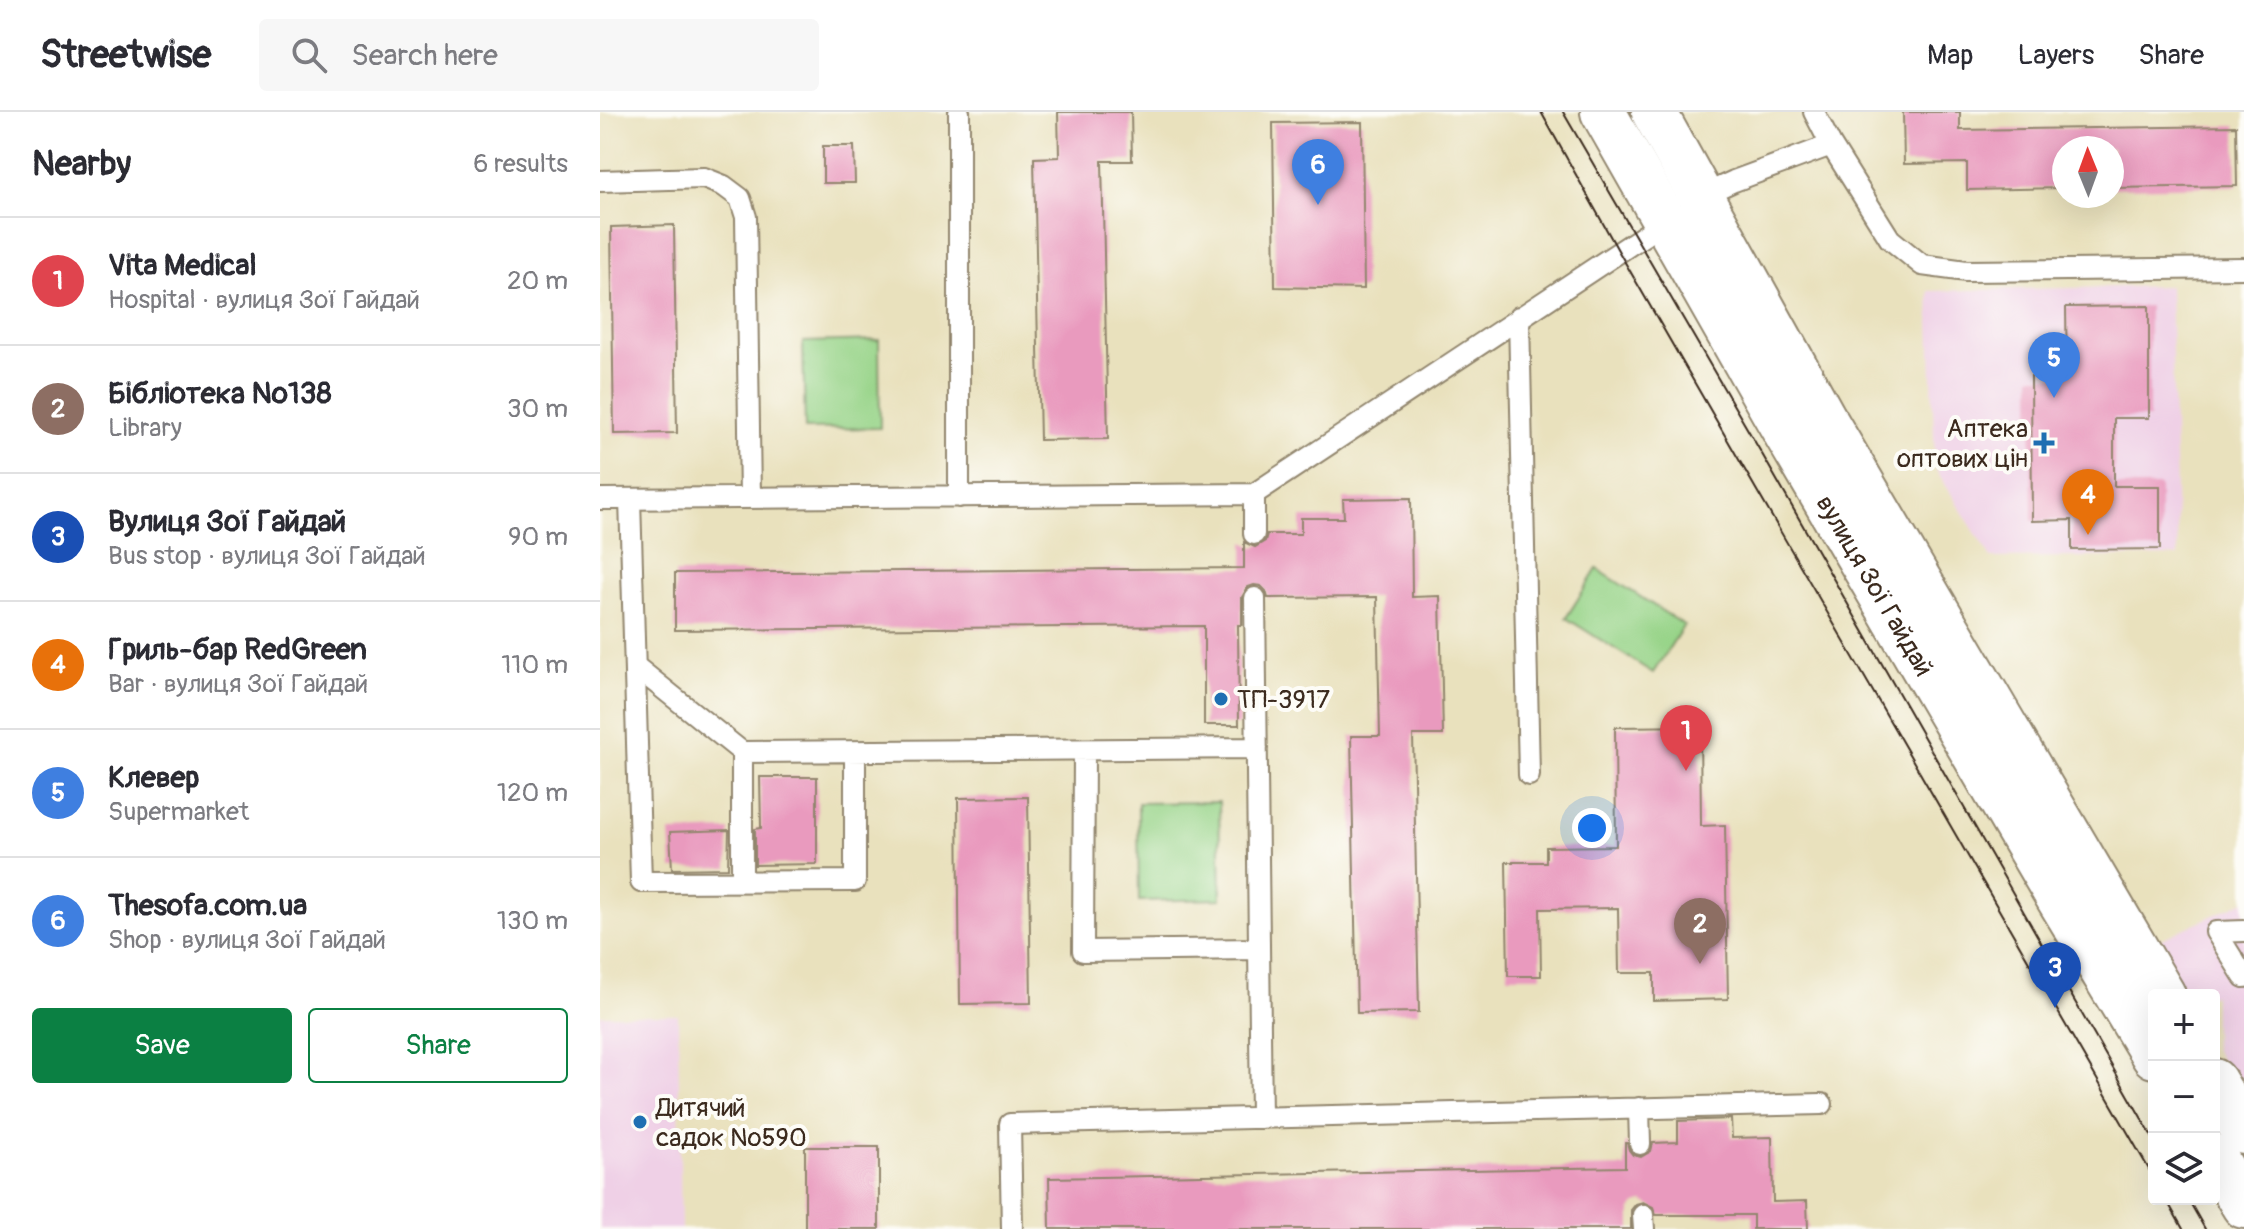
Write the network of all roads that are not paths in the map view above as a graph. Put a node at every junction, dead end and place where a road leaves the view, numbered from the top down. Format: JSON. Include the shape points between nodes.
{"nodes":[{"id":1,"x":959,"y":112,"type":"edge"},
{"id":2,"x":1603,"y":112,"type":"edge"},
{"id":3,"x":1654,"y":112,"type":"edge"},
{"id":4,"x":1814,"y":112,"type":"edge"},
{"id":5,"x":1831,"y":145,"type":"junction"},
{"id":6,"x":600,"y":181,"type":"edge"},
{"id":7,"x":1701,"y":196,"type":"junction"},
{"id":8,"x":1666,"y":221,"type":"junction"},
{"id":9,"x":2244,"y":268,"type":"edge"},
{"id":10,"x":1519,"y":317,"type":"junction"},
{"id":11,"x":1254,"y":494,"type":"junction"},
{"id":12,"x":959,"y":497,"type":"junction"},
{"id":13,"x":750,"y":498,"type":"junction"},
{"id":14,"x":600,"y":499,"type":"edge"},
{"id":15,"x":630,"y":499,"type":"junction"},
{"id":16,"x":1254,"y":534,"type":"dead end"},
{"id":17,"x":1255,"y":598,"type":"dead end"},
{"id":18,"x":635,"y":666,"type":"junction"},
{"id":19,"x":1257,"y":748,"type":"junction"},
{"id":20,"x":1084,"y":750,"type":"junction"},
{"id":21,"x":742,"y":752,"type":"junction"},
{"id":22,"x":855,"y":752,"type":"junction"},
{"id":23,"x":1529,"y":775,"type":"dead end"},
{"id":24,"x":742,"y":881,"type":"junction"},
{"id":25,"x":2244,"y":931,"type":"edge"},
{"id":26,"x":1259,"y":949,"type":"junction"},
{"id":27,"x":2244,"y":977,"type":"edge"},
{"id":28,"x":2159,"y":989,"type":"edge"},
{"id":29,"x":2148,"y":1046,"type":"edge"},
{"id":30,"x":2220,"y":1091,"type":"edge"},
{"id":31,"x":1822,"y":1104,"type":"dead end"},
{"id":32,"x":1639,"y":1108,"type":"junction"},
{"id":33,"x":1261,"y":1118,"type":"junction"},
{"id":34,"x":2244,"y":1132,"type":"edge"},
{"id":35,"x":1640,"y":1144,"type":"dead end"},
{"id":36,"x":2220,"y":1166,"type":"edge"},
{"id":37,"x":2244,"y":1206,"type":"edge"},
{"id":38,"x":1012,"y":1229,"type":"edge"}],
"edges":[{"from":1,"to":12,"type":"lane"},
{"from":2,"to":8,"type":"main road","name":"вулиця Зої Гайдай"},
{"from":3,"to":7,"type":"main road","name":"вулиця Зої Гайдай"},
{"from":4,"to":5,"type":"lane"},
{"from":5,"to":7,"type":"lane"},
{"from":5,"to":9,"type":"lane","via":[[1890,239],[1922,265],[1966,271]]},
{"from":6,"to":13,"type":"lane","via":[[704,178],[740,198],[746,217]]},
{"from":7,"to":28,"type":"main road","name":"вулиця Зої Гайдай","via":[[1823,417]]},
{"from":8,"to":10,"type":"lane"},
{"from":8,"to":29,"type":"main road","name":"вулиця Зої Гайдай"},
{"from":10,"to":11,"type":"lane"},
{"from":10,"to":23,"type":"lane"},
{"from":11,"to":12,"type":"lane"},
{"from":11,"to":16,"type":"lane"},
{"from":12,"to":13,"type":"lane"},
{"from":13,"to":15,"type":"lane"},
{"from":14,"to":15,"type":"lane"},
{"from":15,"to":18,"type":"lane"},
{"from":17,"to":19,"type":"lane"},
{"from":18,"to":21,"type":"lane"},
{"from":18,"to":24,"type":"lane","via":[[641,882]]},
{"from":19,"to":20,"type":"lane"},
{"from":19,"to":26,"type":"lane"},
{"from":20,"to":22,"type":"lane"},
{"from":20,"to":26,"type":"lane","via":[[1083,951]]},
{"from":21,"to":22,"type":"lane"},
{"from":21,"to":24,"type":"lane"},
{"from":22,"to":24,"type":"lane","via":[[855,881]]},
{"from":25,"to":27,"type":"lane","via":[[2216,932]]},
{"from":26,"to":33,"type":"lane"},
{"from":30,"to":34,"type":"main road"},
{"from":31,"to":32,"type":"lane"},
{"from":32,"to":33,"type":"lane"},
{"from":32,"to":35,"type":"lane"},
{"from":33,"to":38,"type":"lane","via":[[1010,1124]]},
{"from":36,"to":37,"type":"main road"}]}
